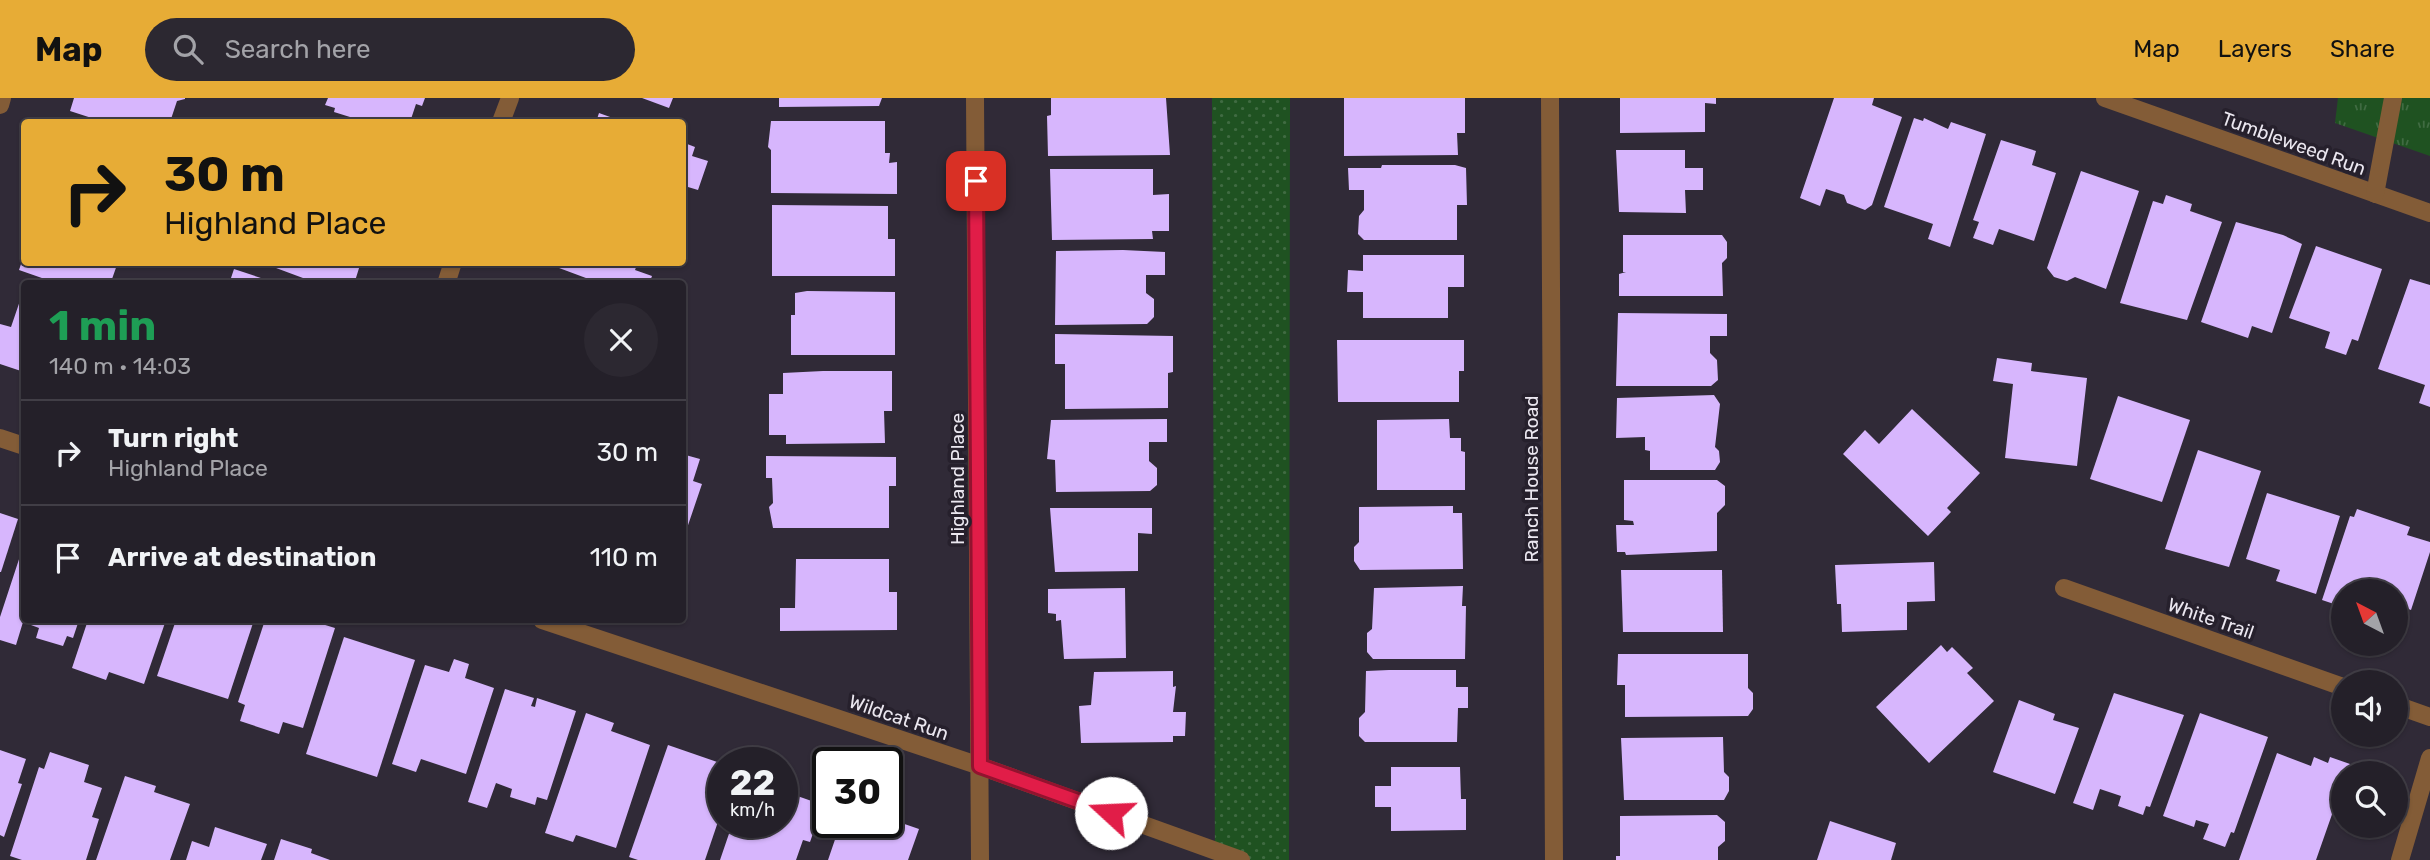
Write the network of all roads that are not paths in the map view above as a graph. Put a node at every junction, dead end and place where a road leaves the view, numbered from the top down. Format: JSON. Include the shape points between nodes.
{"nodes":[{"id":1,"x":2,"y":98,"type":"edge"},
{"id":2,"x":510,"y":98,"type":"edge"},
{"id":3,"x":975,"y":98,"type":"edge"},
{"id":4,"x":1550,"y":98,"type":"edge"},
{"id":5,"x":2105,"y":98,"type":"edge"},
{"id":6,"x":2393,"y":98,"type":"edge"},
{"id":7,"x":0,"y":105,"type":"edge"},
{"id":8,"x":502,"y":119,"type":"edge"},
{"id":9,"x":2375,"y":194,"type":"junction"},
{"id":10,"x":2430,"y":213,"type":"edge"},
{"id":11,"x":0,"y":438,"type":"edge"},
{"id":12,"x":21,"y":445,"type":"edge"},
{"id":13,"x":2064,"y":588,"type":"dead end"},
{"id":14,"x":551,"y":623,"type":"edge"},
{"id":15,"x":2331,"y":683,"type":"edge"},
{"id":16,"x":2408,"y":709,"type":"edge"},
{"id":17,"x":2430,"y":717,"type":"edge"},
{"id":18,"x":2430,"y":758,"type":"edge"},
{"id":19,"x":980,"y":766,"type":"junction"},
{"id":20,"x":979,"y":860,"type":"edge"},
{"id":21,"x":1241,"y":860,"type":"edge"},
{"id":22,"x":1554,"y":860,"type":"edge"},
{"id":23,"x":2400,"y":860,"type":"edge"}],
"edges":[{"from":1,"to":7,"type":"street"},
{"from":2,"to":8,"type":"street"},
{"from":3,"to":19,"type":"street","name":"Highland Place"},
{"from":4,"to":22,"type":"street","name":"Ranch House Road"},
{"from":5,"to":9,"type":"street","name":"Tumbleweed Run"},
{"from":6,"to":9,"type":"street"},
{"from":9,"to":10,"type":"street","name":"Tumbleweed Run"},
{"from":11,"to":12,"type":"street"},
{"from":13,"to":15,"type":"street","name":"White Trail"},
{"from":14,"to":19,"type":"street","name":"Wildcat Run"},
{"from":16,"to":17,"type":"street"},
{"from":18,"to":23,"type":"street"},
{"from":19,"to":20,"type":"street","name":"Highland Place"},
{"from":19,"to":21,"type":"street","name":"Wildcat Run"}]}
